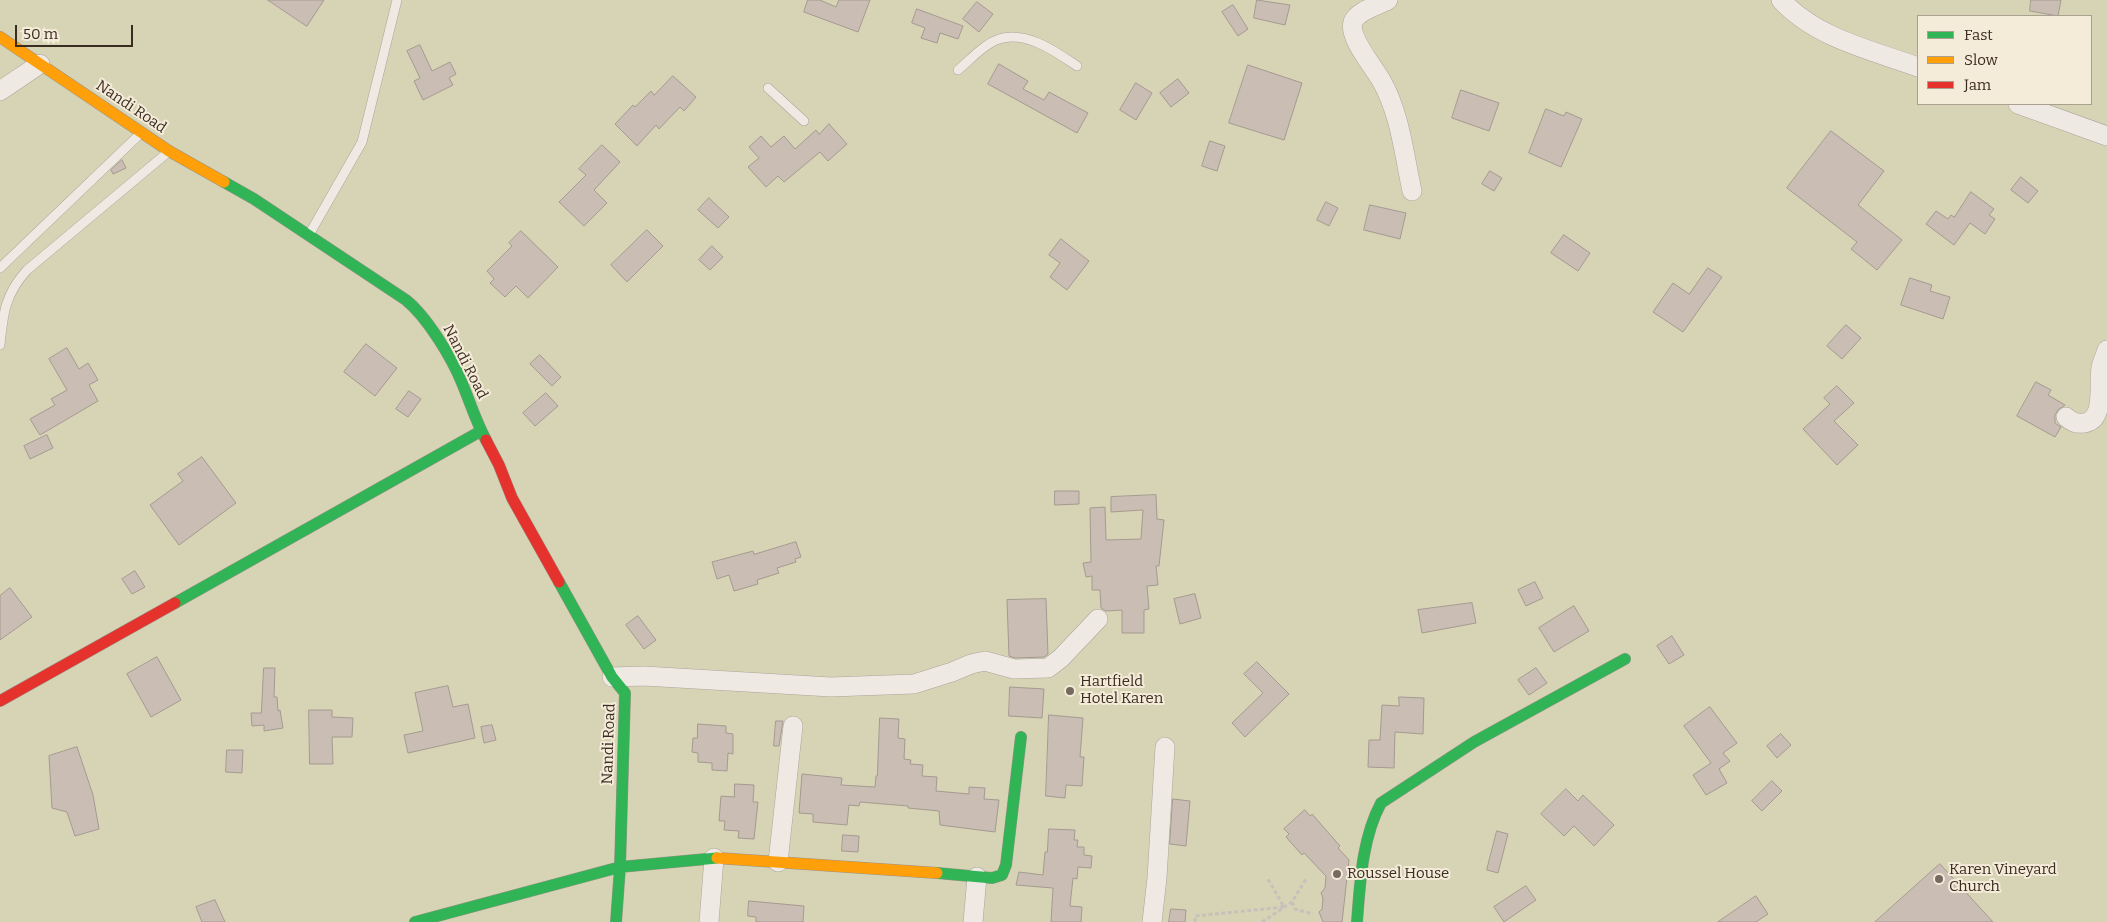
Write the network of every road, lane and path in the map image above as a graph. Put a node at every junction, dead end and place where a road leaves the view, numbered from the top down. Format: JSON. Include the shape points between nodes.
{"nodes":[{"id":1,"x":397,"y":0,"type":"edge"},
{"id":2,"x":1388,"y":0,"type":"edge"},
{"id":3,"x":1781,"y":0,"type":"edge"},
{"id":4,"x":0,"y":37,"type":"edge"},
{"id":5,"x":40,"y":64,"type":"junction"},
{"id":6,"x":1078,"y":66,"type":"dead end"},
{"id":7,"x":1917,"y":67,"type":"edge"},
{"id":8,"x":958,"y":70,"type":"dead end"},
{"id":9,"x":768,"y":88,"type":"dead end"},
{"id":10,"x":0,"y":91,"type":"edge"},
{"id":11,"x":2021,"y":105,"type":"edge"},
{"id":12,"x":804,"y":121,"type":"dead end"},
{"id":13,"x":142,"y":132,"type":"junction"},
{"id":14,"x":2107,"y":136,"type":"edge"},
{"id":15,"x":169,"y":152,"type":"junction"},
{"id":16,"x":1412,"y":191,"type":"dead end"},
{"id":17,"x":308,"y":235,"type":"junction"},
{"id":18,"x":0,"y":268,"type":"edge"},
{"id":19,"x":0,"y":345,"type":"edge"},
{"id":20,"x":2107,"y":350,"type":"edge"},
{"id":21,"x":2066,"y":417,"type":"dead end"},
{"id":22,"x":481,"y":431,"type":"junction"},
{"id":23,"x":1098,"y":619,"type":"dead end"},
{"id":24,"x":1625,"y":659,"type":"dead end"},
{"id":25,"x":612,"y":677,"type":"junction"},
{"id":26,"x":0,"y":701,"type":"edge"},
{"id":27,"x":793,"y":726,"type":"dead end"},
{"id":28,"x":1021,"y":736,"type":"dead end"},
{"id":29,"x":1165,"y":747,"type":"dead end"},
{"id":30,"x":714,"y":858,"type":"junction"},
{"id":31,"x":778,"y":862,"type":"junction"},
{"id":32,"x":620,"y":867,"type":"junction"},
{"id":33,"x":977,"y":877,"type":"junction"},
{"id":34,"x":1268,"y":880,"type":"dead end"},
{"id":35,"x":1306,"y":880,"type":"dead end"},
{"id":36,"x":1292,"y":902,"type":"junction"},
{"id":37,"x":1284,"y":907,"type":"junction"},
{"id":38,"x":1314,"y":914,"type":"dead end"},
{"id":39,"x":415,"y":922,"type":"edge"},
{"id":40,"x":616,"y":922,"type":"edge"},
{"id":41,"x":709,"y":922,"type":"edge"},
{"id":42,"x":973,"y":922,"type":"edge"},
{"id":43,"x":1152,"y":922,"type":"edge"},
{"id":44,"x":1195,"y":922,"type":"edge"},
{"id":45,"x":1262,"y":922,"type":"edge"},
{"id":46,"x":1357,"y":922,"type":"edge"}],
"edges":[{"from":1,"to":17,"type":"lane","via":[[362,142]]},
{"from":2,"to":16,"type":"street","via":[[1356,16],[1352,30],[1390,98]]},
{"from":3,"to":7,"type":"street","via":[[1812,26]]},
{"from":4,"to":5,"type":"street","name":"Nandi Road"},
{"from":5,"to":10,"type":"street"},
{"from":5,"to":13,"type":"street","name":"Nandi Road"},
{"from":6,"to":8,"type":"lane","via":[[1051,49],[1013,37],[998,39]]},
{"from":9,"to":12,"type":"lane"},
{"from":11,"to":14,"type":"street"},
{"from":13,"to":15,"type":"street","name":"Nandi Road"},
{"from":13,"to":18,"type":"lane"},
{"from":15,"to":17,"type":"street","name":"Nandi Road","via":[[254,199]]},
{"from":15,"to":19,"type":"lane","via":[[27,270],[7,300]]},
{"from":17,"to":22,"type":"street","name":"Nandi Road","via":[[418,310],[461,380]]},
{"from":20,"to":21,"type":"street","via":[[2101,368],[2099,405],[2094,418],[2078,424]]},
{"from":22,"to":25,"type":"street","name":"Nandi Road","via":[[512,498]]},
{"from":22,"to":26,"type":"street"},
{"from":23,"to":25,"type":"street","via":[[1048,668],[1014,668],[985,661],[914,684],[813,686]]},
{"from":24,"to":46,"type":"street","via":[[1474,742],[1381,803],[1373,818]]},
{"from":25,"to":32,"type":"street","name":"Nandi Road","via":[[625,693]]},
{"from":27,"to":31,"type":"street"},
{"from":28,"to":33,"type":"street","via":[[1006,865],[1002,875]]},
{"from":29,"to":43,"type":"street"},
{"from":30,"to":31,"type":"street"},
{"from":30,"to":32,"type":"street"},
{"from":30,"to":41,"type":"street"},
{"from":31,"to":33,"type":"street"},
{"from":32,"to":39,"type":"street"},
{"from":32,"to":40,"type":"street","name":"Nandi Road"},
{"from":33,"to":42,"type":"street"},
{"from":34,"to":37,"type":"path"},
{"from":35,"to":36,"type":"path"},
{"from":36,"to":37,"type":"path"},
{"from":36,"to":38,"type":"path","via":[[1295,909]]},
{"from":37,"to":44,"type":"path","via":[[1195,916]]},
{"from":37,"to":45,"type":"path"}]}
